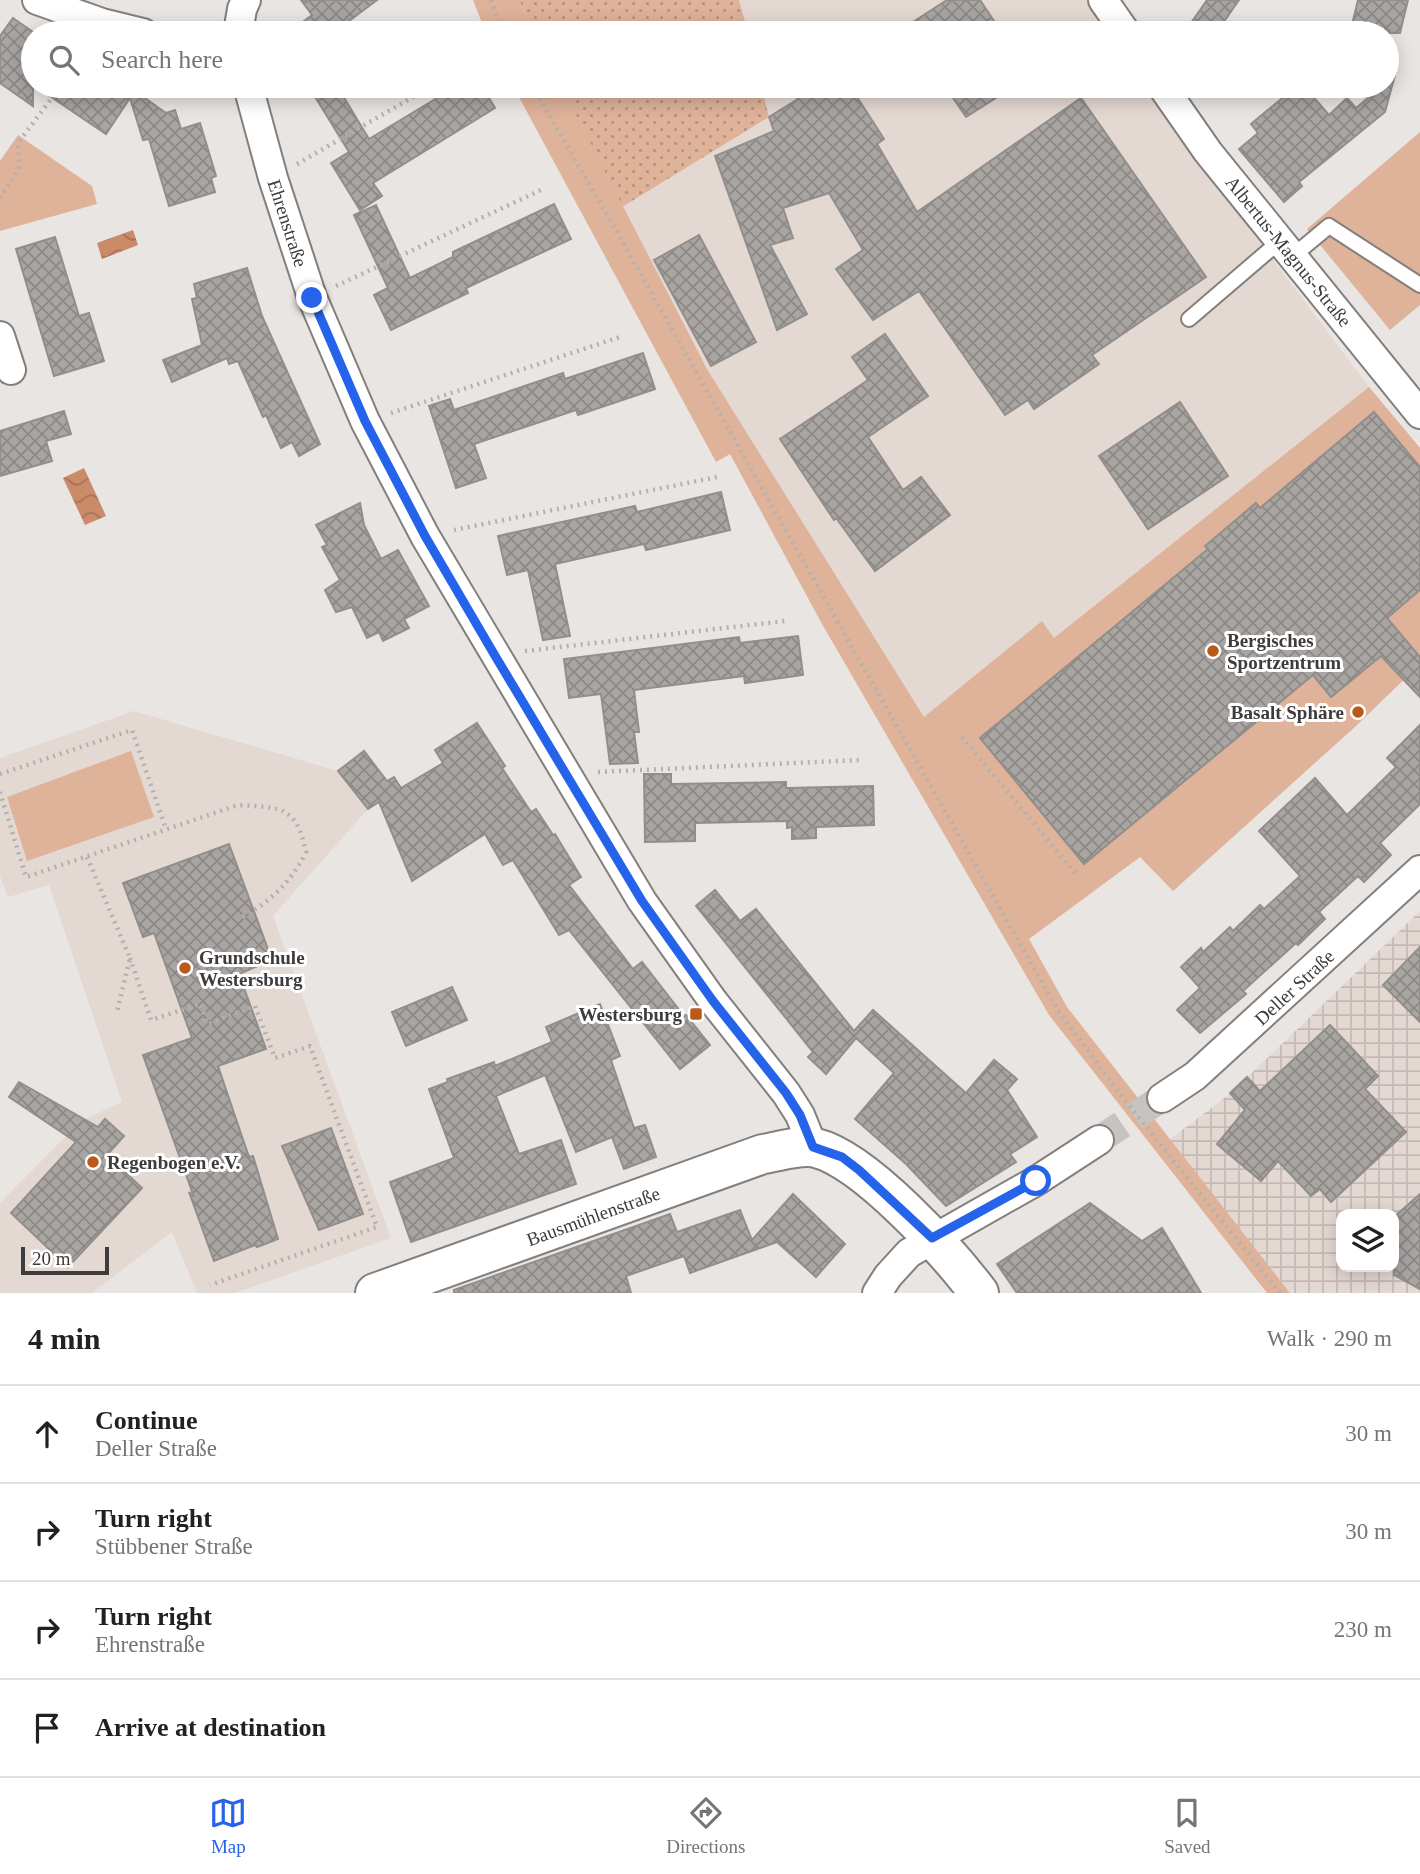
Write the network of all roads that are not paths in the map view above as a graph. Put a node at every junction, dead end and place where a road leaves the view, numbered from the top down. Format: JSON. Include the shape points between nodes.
{"nodes":[{"id":1,"x":37,"y":0,"type":"edge"},
{"id":2,"x":246,"y":0,"type":"edge"},
{"id":3,"x":1103,"y":0,"type":"edge"},
{"id":4,"x":96,"y":21,"type":"edge"},
{"id":5,"x":240,"y":21,"type":"edge"},
{"id":6,"x":1118,"y":21,"type":"edge"},
{"id":7,"x":251,"y":98,"type":"edge"},
{"id":8,"x":1170,"y":98,"type":"edge"},
{"id":9,"x":1287,"y":249,"type":"junction"},
{"id":10,"x":1420,"y":285,"type":"edge"},
{"id":11,"x":1189,"y":319,"type":"dead end"},
{"id":12,"x":0,"y":336,"type":"edge"},
{"id":13,"x":11,"y":370,"type":"dead end"},
{"id":14,"x":1420,"y":414,"type":"edge"},
{"id":15,"x":1420,"y":870,"type":"edge"},
{"id":16,"x":1162,"y":1098,"type":"tunnel mouth"},
{"id":17,"x":1099,"y":1140,"type":"tunnel mouth"},
{"id":18,"x":813,"y":1147,"type":"junction"},
{"id":19,"x":932,"y":1238,"type":"junction"},
{"id":20,"x":375,"y":1293,"type":"edge"},
{"id":21,"x":877,"y":1293,"type":"edge"},
{"id":22,"x":979,"y":1293,"type":"edge"}],
"edges":[{"from":1,"to":4,"type":"street"},
{"from":2,"to":5,"type":"street"},
{"from":3,"to":6,"type":"street"},
{"from":7,"to":18,"type":"street","name":"Ehrenstraße","via":[[312,298],[365,421],[425,536],[642,901],[786,1093]]},
{"from":8,"to":9,"type":"street","name":"Albertus-Magnus-Straße"},
{"from":9,"to":10,"type":"lane","via":[[1329,226]]},
{"from":9,"to":11,"type":"lane"},
{"from":9,"to":14,"type":"street","name":"Albertus-Magnus-Straße"},
{"from":12,"to":13,"type":"street"},
{"from":15,"to":16,"type":"street","name":"Deller Straße","via":[[1195,1076]]},
{"from":17,"to":19,"type":"street"},
{"from":18,"to":19,"type":"street","via":[[842,1157],[859,1170]]},
{"from":18,"to":20,"type":"street","name":"Bausmühlenstraße","via":[[763,1154]]},
{"from":19,"to":21,"type":"street","via":[[909,1253]]},
{"from":19,"to":22,"type":"street"}]}
